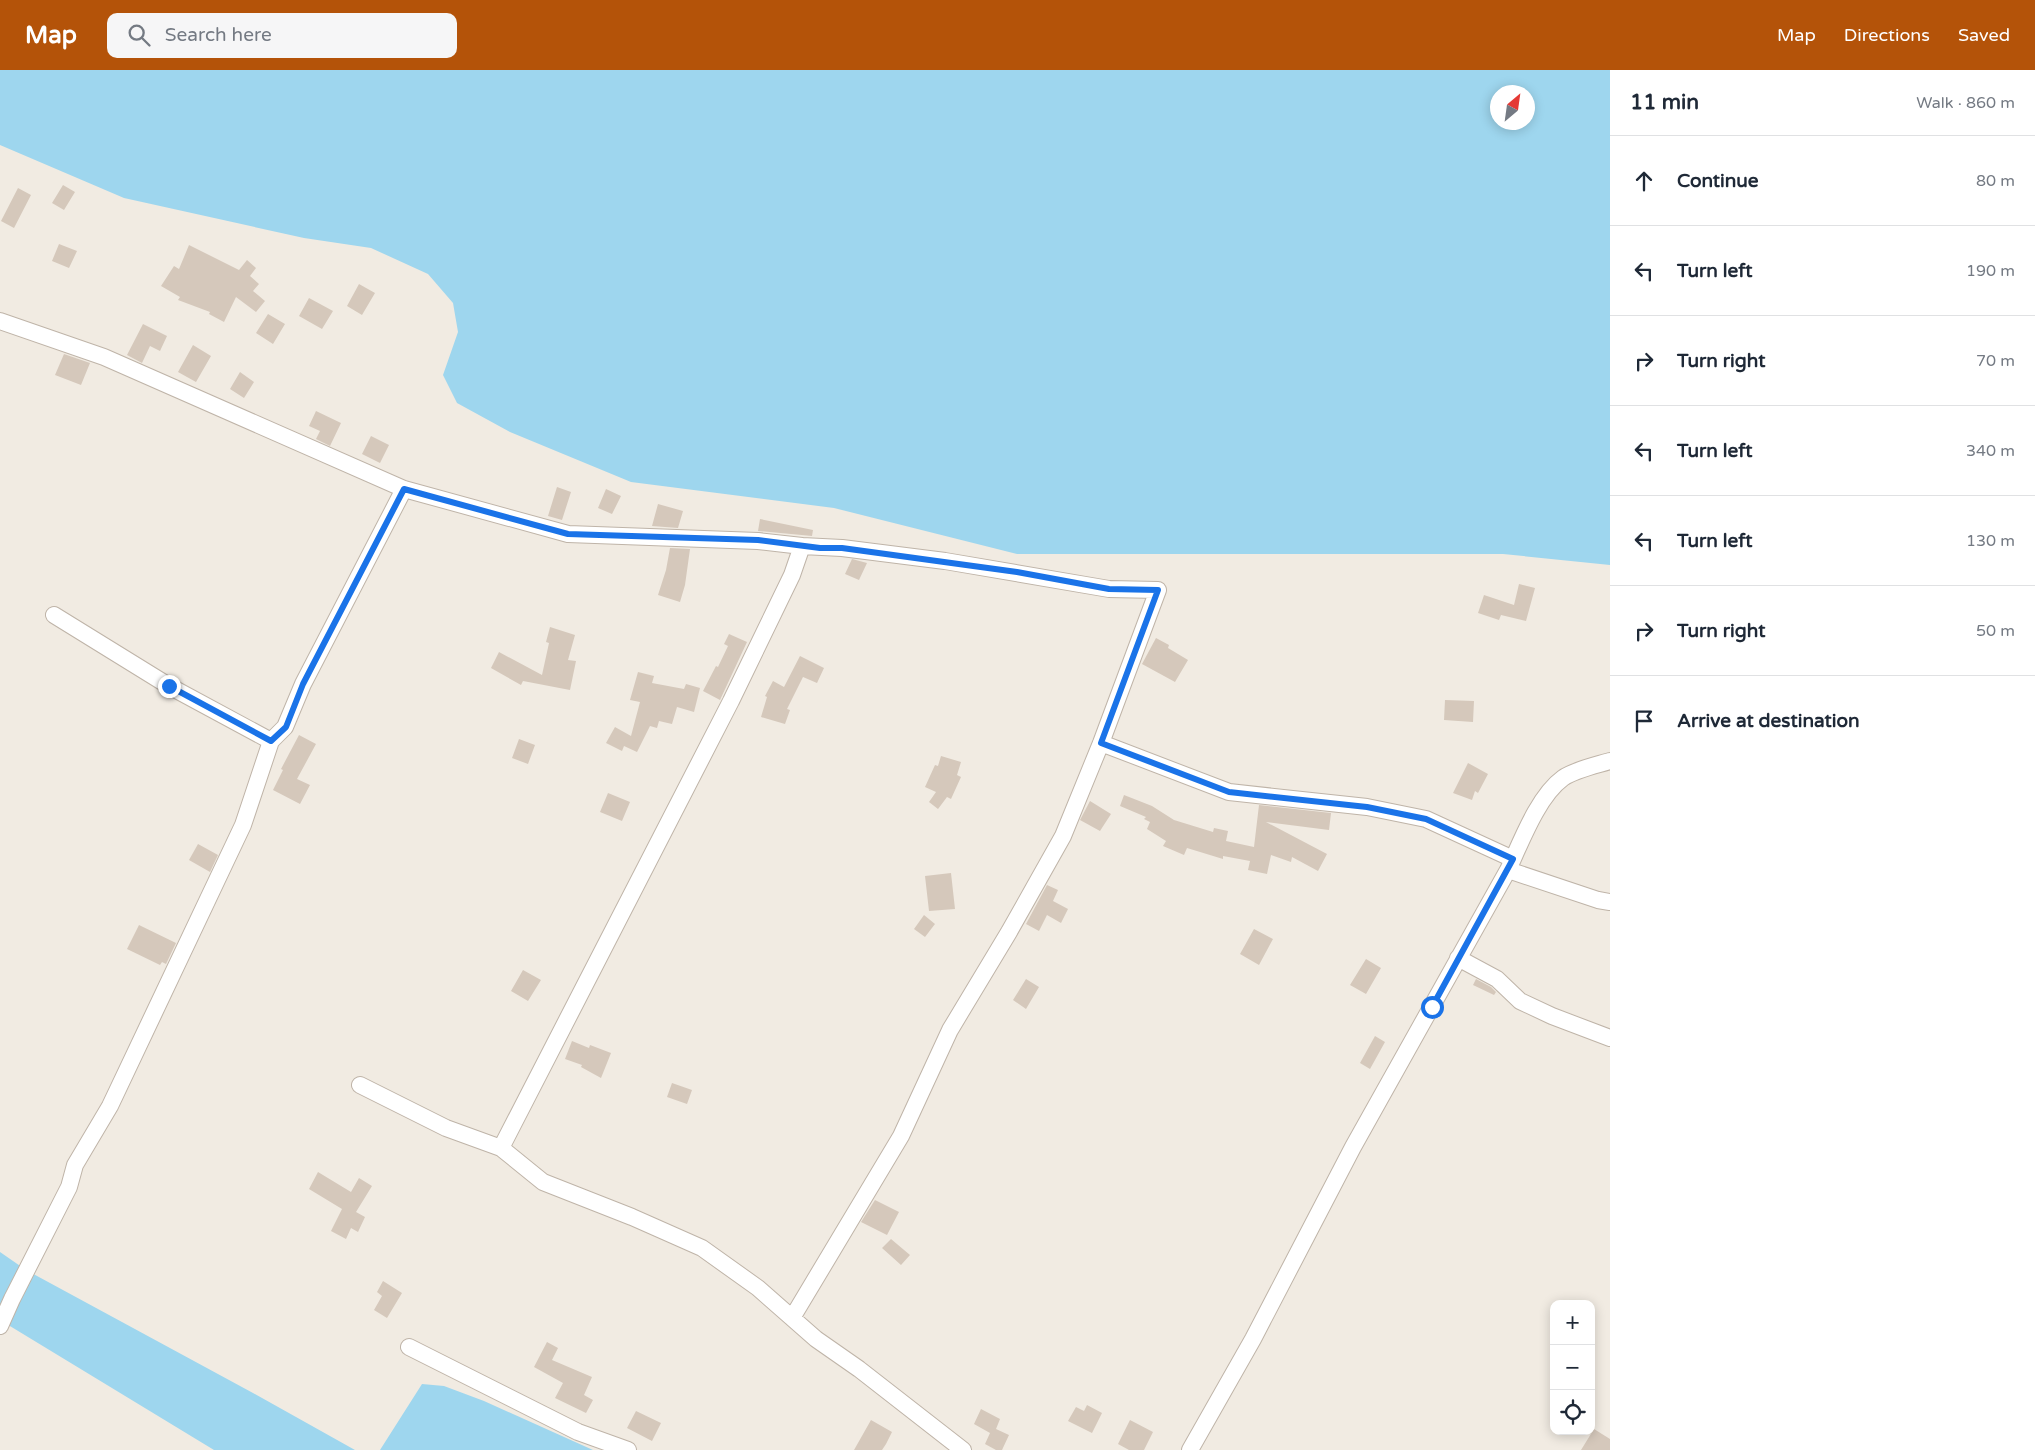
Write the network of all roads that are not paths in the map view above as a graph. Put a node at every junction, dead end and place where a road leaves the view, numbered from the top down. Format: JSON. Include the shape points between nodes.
{"nodes":[{"id":1,"x":0,"y":321,"type":"edge"},
{"id":2,"x":404,"y":489,"type":"junction"},
{"id":3,"x":802,"y":546,"type":"junction"},
{"id":4,"x":54,"y":615,"type":"dead end"},
{"id":5,"x":271,"y":741,"type":"junction"},
{"id":6,"x":1101,"y":743,"type":"junction"},
{"id":7,"x":1610,"y":761,"type":"edge"},
{"id":8,"x":1510,"y":864,"type":"junction"},
{"id":9,"x":1610,"y":902,"type":"edge"},
{"id":10,"x":1458,"y":958,"type":"junction"},
{"id":11,"x":1610,"y":1038,"type":"edge"},
{"id":12,"x":360,"y":1085,"type":"dead end"},
{"id":13,"x":501,"y":1148,"type":"junction"},
{"id":14,"x":792,"y":1318,"type":"junction"},
{"id":15,"x":0,"y":1326,"type":"edge"},
{"id":16,"x":409,"y":1347,"type":"dead end"},
{"id":17,"x":628,"y":1450,"type":"edge"},
{"id":18,"x":963,"y":1450,"type":"edge"},
{"id":19,"x":1190,"y":1450,"type":"edge"}],
"edges":[{"from":1,"to":2,"type":"street","via":[[104,357]]},
{"from":2,"to":3,"type":"street","via":[[568,534],[758,540]]},
{"from":2,"to":5,"type":"street","via":[[303,684],[286,727]]},
{"from":3,"to":6,"type":"street","via":[[945,561],[1109,589],[1158,590]]},
{"from":3,"to":13,"type":"street","via":[[792,575],[731,701]]},
{"from":4,"to":5,"type":"street","via":[[169,686]]},
{"from":5,"to":15,"type":"street","via":[[243,825],[110,1106],[75,1165],[69,1187]]},
{"from":6,"to":8,"type":"street","via":[[1229,792],[1367,807],[1426,819]]},
{"from":6,"to":14,"type":"street","via":[[1063,836],[950,1030],[900,1136]]},
{"from":7,"to":8,"type":"street","via":[[1564,777],[1550,790],[1522,836]]},
{"from":8,"to":9,"type":"street"},
{"from":8,"to":10,"type":"street"},
{"from":10,"to":11,"type":"street","via":[[1497,979],[1520,1001]]},
{"from":10,"to":19,"type":"street"},
{"from":12,"to":13,"type":"street","via":[[446,1128]]},
{"from":13,"to":14,"type":"street","via":[[543,1182],[702,1248],[758,1288]]},
{"from":14,"to":18,"type":"street"},
{"from":16,"to":17,"type":"street","via":[[578,1432]]}]}
